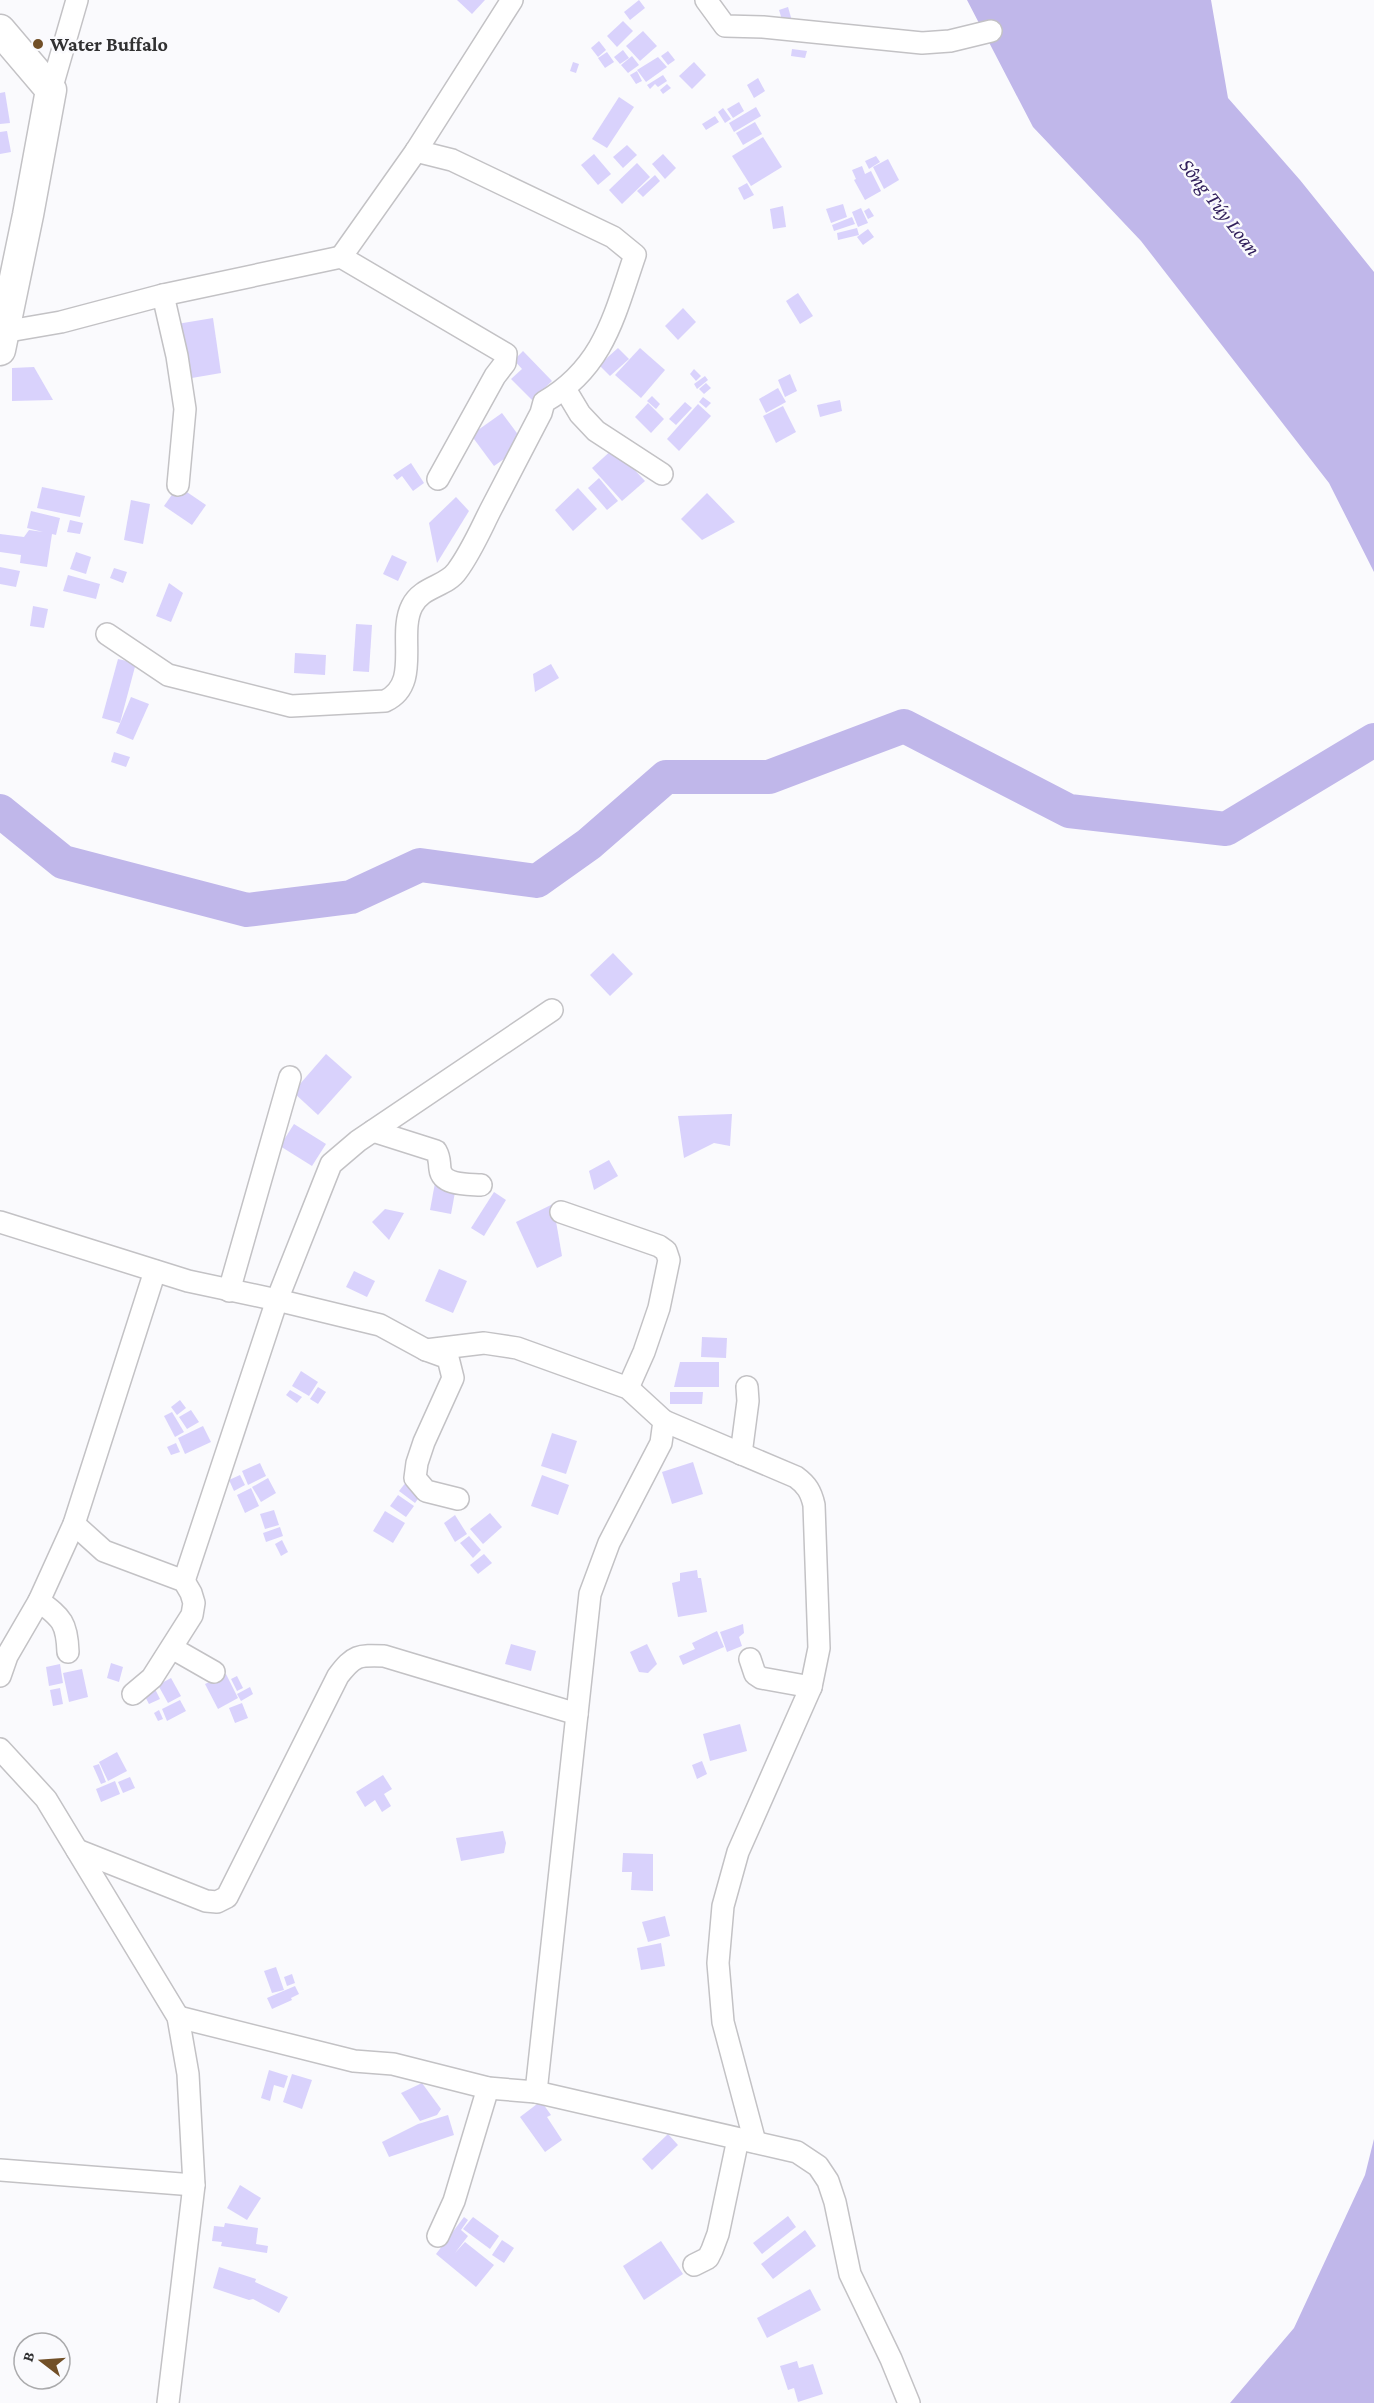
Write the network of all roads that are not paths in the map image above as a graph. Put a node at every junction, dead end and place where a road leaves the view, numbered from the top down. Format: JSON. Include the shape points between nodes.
{"nodes":[{"id":1,"x":77,"y":0,"type":"edge"},
{"id":2,"x":512,"y":0,"type":"edge"},
{"id":3,"x":706,"y":0,"type":"edge"},
{"id":4,"x":0,"y":30,"type":"edge"},
{"id":5,"x":991,"y":31,"type":"dead end"},
{"id":6,"x":51,"y":90,"type":"junction"},
{"id":7,"x":416,"y":151,"type":"junction"},
{"id":8,"x":341,"y":257,"type":"junction"},
{"id":9,"x":163,"y":295,"type":"junction"},
{"id":10,"x":2,"y":341,"type":"edge"},
{"id":11,"x":565,"y":389,"type":"junction"},
{"id":12,"x":662,"y":474,"type":"dead end"},
{"id":13,"x":438,"y":479,"type":"dead end"},
{"id":14,"x":178,"y":485,"type":"dead end"},
{"id":15,"x":107,"y":634,"type":"dead end"},
{"id":16,"x":552,"y":1010,"type":"dead end"},
{"id":17,"x":290,"y":1077,"type":"dead end"},
{"id":18,"x":373,"y":1131,"type":"junction"},
{"id":19,"x":481,"y":1185,"type":"dead end"},
{"id":20,"x":561,"y":1212,"type":"dead end"},
{"id":21,"x":0,"y":1222,"type":"edge"},
{"id":22,"x":155,"y":1271,"type":"junction"},
{"id":23,"x":229,"y":1291,"type":"junction"},
{"id":24,"x":277,"y":1300,"type":"junction"},
{"id":25,"x":426,"y":1350,"type":"junction"},
{"id":26,"x":747,"y":1387,"type":"dead end"},
{"id":27,"x":628,"y":1388,"type":"junction"},
{"id":28,"x":664,"y":1421,"type":"junction"},
{"id":29,"x":741,"y":1454,"type":"junction"},
{"id":30,"x":458,"y":1500,"type":"dead end"},
{"id":31,"x":74,"y":1524,"type":"junction"},
{"id":32,"x":184,"y":1581,"type":"junction"},
{"id":33,"x":39,"y":1601,"type":"junction"},
{"id":34,"x":172,"y":1648,"type":"junction"},
{"id":35,"x":68,"y":1652,"type":"dead end"},
{"id":36,"x":750,"y":1659,"type":"dead end"},
{"id":37,"x":214,"y":1672,"type":"dead end"},
{"id":38,"x":0,"y":1676,"type":"edge"},
{"id":39,"x":811,"y":1687,"type":"junction"},
{"id":40,"x":133,"y":1694,"type":"dead end"},
{"id":41,"x":578,"y":1713,"type":"junction"},
{"id":42,"x":0,"y":1749,"type":"edge"},
{"id":43,"x":77,"y":1850,"type":"junction"},
{"id":44,"x":178,"y":2017,"type":"junction"},
{"id":45,"x":488,"y":2088,"type":"junction"},
{"id":46,"x":536,"y":2092,"type":"junction"},
{"id":47,"x":747,"y":2141,"type":"junction"},
{"id":48,"x":0,"y":2170,"type":"edge"},
{"id":49,"x":194,"y":2185,"type":"junction"},
{"id":50,"x":438,"y":2236,"type":"dead end"},
{"id":51,"x":694,"y":2265,"type":"dead end"},
{"id":52,"x":168,"y":2403,"type":"edge"},
{"id":53,"x":909,"y":2403,"type":"edge"}],
"edges":[{"from":1,"to":6,"type":"street"},
{"from":2,"to":7,"type":"street"},
{"from":3,"to":5,"type":"street","via":[[725,26],[922,43]]},
{"from":4,"to":6,"type":"street"},
{"from":6,"to":10,"type":"street"},
{"from":7,"to":8,"type":"street"},
{"from":7,"to":11,"type":"street","via":[[452,160],[613,237],[635,255],[608,334],[586,368]]},
{"from":8,"to":9,"type":"street"},
{"from":8,"to":13,"type":"street","via":[[506,354],[505,363]]},
{"from":9,"to":10,"type":"street"},
{"from":9,"to":14,"type":"street","via":[[185,408]]},
{"from":11,"to":12,"type":"street","via":[[596,431]]},
{"from":11,"to":15,"type":"street","via":[[544,402],[456,573],[423,591],[412,605],[406,622],[408,655],[404,682],[394,697],[385,701],[291,706],[168,675]]},
{"from":16,"to":18,"type":"street"},
{"from":17,"to":23,"type":"street"},
{"from":18,"to":19,"type":"street","via":[[436,1151],[445,1179]]},
{"from":18,"to":24,"type":"street","via":[[331,1164]]},
{"from":20,"to":27,"type":"street","via":[[666,1251],[669,1260],[659,1308]]},
{"from":21,"to":22,"type":"street"},
{"from":22,"to":23,"type":"street"},
{"from":22,"to":31,"type":"street"},
{"from":23,"to":24,"type":"street"},
{"from":24,"to":25,"type":"street","via":[[380,1325]]},
{"from":24,"to":32,"type":"street"},
{"from":25,"to":27,"type":"street","via":[[499,1344]]},
{"from":25,"to":30,"type":"street","via":[[448,1358],[453,1378],[424,1442],[415,1478],[426,1491]]},
{"from":26,"to":29,"type":"street"},
{"from":27,"to":28,"type":"street"},
{"from":28,"to":29,"type":"street"},
{"from":28,"to":41,"type":"street","via":[[661,1443],[609,1543],[590,1594]]},
{"from":29,"to":39,"type":"street","via":[[796,1477],[811,1494],[819,1648]]},
{"from":31,"to":32,"type":"street","via":[[104,1551]]},
{"from":31,"to":33,"type":"street"},
{"from":32,"to":34,"type":"street","via":[[195,1603],[192,1616]]},
{"from":33,"to":35,"type":"street","via":[[56,1613],[67,1630]]},
{"from":33,"to":38,"type":"street","via":[[7,1656]]},
{"from":34,"to":37,"type":"street"},
{"from":34,"to":40,"type":"street","via":[[152,1678]]},
{"from":36,"to":39,"type":"street","via":[[755,1674],[761,1678]]},
{"from":39,"to":47,"type":"street","via":[[738,1852],[723,1905],[718,1963],[723,2022]]},
{"from":41,"to":43,"type":"street","via":[[384,1656],[365,1655],[350,1660],[338,1676],[226,1897],[206,1902]]},
{"from":41,"to":46,"type":"street"},
{"from":42,"to":43,"type":"street","via":[[46,1799]]},
{"from":43,"to":44,"type":"street"},
{"from":44,"to":45,"type":"street","via":[[354,2061],[393,2064]]},
{"from":44,"to":49,"type":"street","via":[[188,2074]]},
{"from":45,"to":46,"type":"street"},
{"from":45,"to":50,"type":"street","via":[[454,2201]]},
{"from":46,"to":47,"type":"street"},
{"from":47,"to":51,"type":"street","via":[[712,2250],[708,2258]]},
{"from":47,"to":53,"type":"street","via":[[797,2152],[818,2166],[828,2181],[850,2274]]},
{"from":48,"to":49,"type":"street"},
{"from":49,"to":52,"type":"street"}]}
